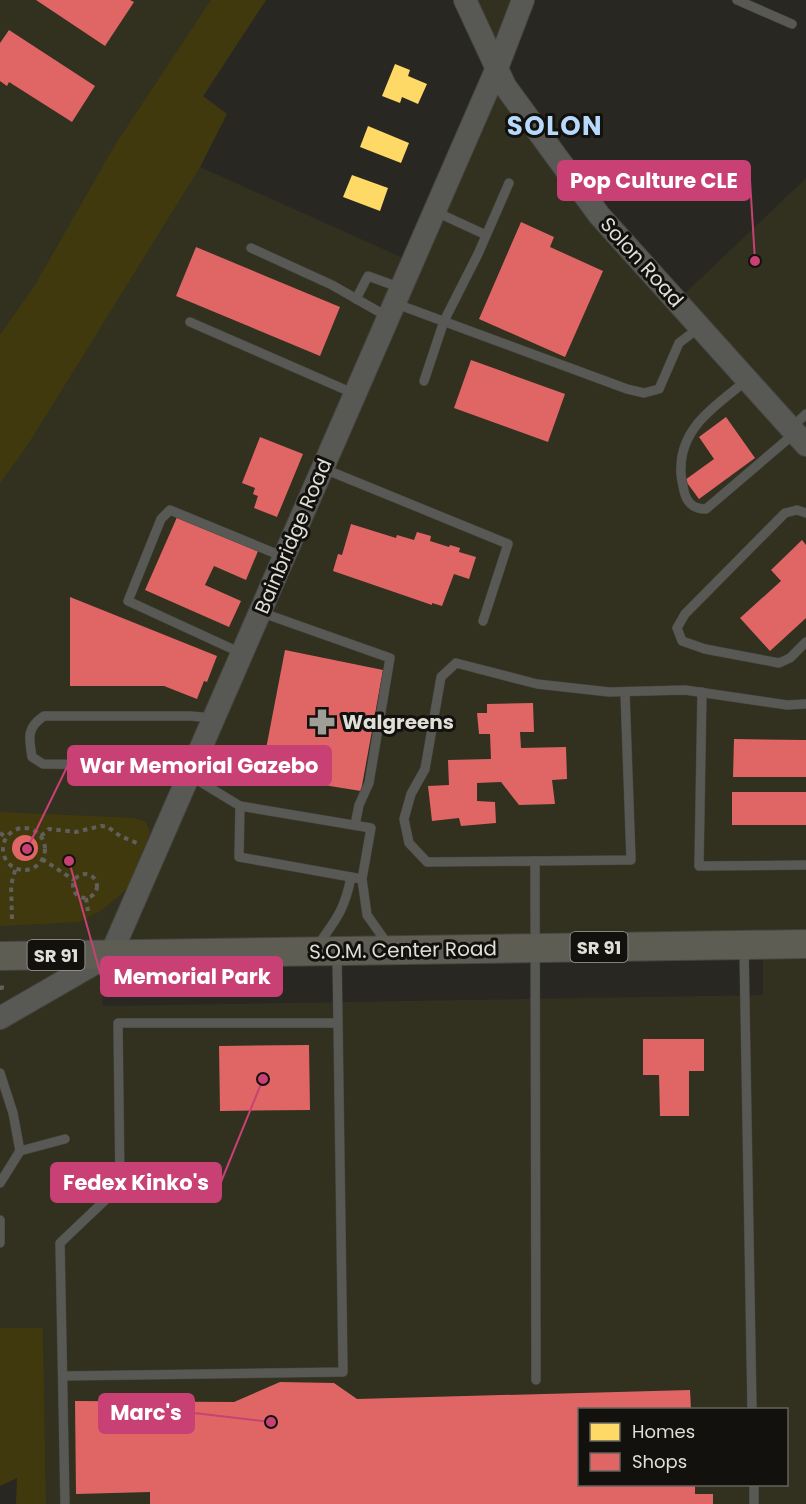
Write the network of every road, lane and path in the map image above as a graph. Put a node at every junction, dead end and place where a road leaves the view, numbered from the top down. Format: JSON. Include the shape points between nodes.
{"nodes":[{"id":1,"x":465,"y":0,"type":"edge"},
{"id":2,"x":523,"y":0,"type":"edge"},
{"id":3,"x":737,"y":0,"type":"edge"},
{"id":4,"x":792,"y":24,"type":"dead end"},
{"id":5,"x":496,"y":68,"type":"junction"},
{"id":6,"x":509,"y":183,"type":"dead end"},
{"id":7,"x":434,"y":211,"type":"junction"},
{"id":8,"x":486,"y":235,"type":"junction"},
{"id":9,"x":251,"y":248,"type":"dead end"},
{"id":10,"x":356,"y":298,"type":"junction"},
{"id":11,"x":395,"y":302,"type":"junction"},
{"id":12,"x":190,"y":321,"type":"dead end"},
{"id":13,"x":444,"y":321,"type":"junction"},
{"id":14,"x":700,"y":327,"type":"junction"},
{"id":15,"x":747,"y":380,"type":"junction"},
{"id":16,"x":424,"y":381,"type":"dead end"},
{"id":17,"x":355,"y":394,"type":"junction"},
{"id":18,"x":800,"y":430,"type":"edge"},
{"id":19,"x":322,"y":468,"type":"junction"},
{"id":20,"x":806,"y":513,"type":"edge"},
{"id":21,"x":284,"y":557,"type":"junction"},
{"id":22,"x":260,"y":612,"type":"junction"},
{"id":23,"x":483,"y":621,"type":"dead end"},
{"id":24,"x":806,"y":642,"type":"edge"},
{"id":25,"x":242,"y":653,"type":"junction"},
{"id":26,"x":625,"y":692,"type":"junction"},
{"id":27,"x":702,"y":692,"type":"junction"},
{"id":28,"x":806,"y":704,"type":"edge"},
{"id":29,"x":214,"y":718,"type":"junction"},
{"id":30,"x":191,"y":771,"type":"junction"},
{"id":31,"x":240,"y":806,"type":"junction"},
{"id":32,"x":356,"y":825,"type":"junction"},
{"id":33,"x":0,"y":833,"type":"edge"},
{"id":34,"x":40,"y":836,"type":"junction"},
{"id":35,"x":7,"y":838,"type":"junction"},
{"id":36,"x":140,"y":844,"type":"dead end"},
{"id":37,"x":42,"y":860,"type":"junction"},
{"id":38,"x":536,"y":861,"type":"junction"},
{"id":39,"x":806,"y":865,"type":"edge"},
{"id":40,"x":16,"y":867,"type":"junction"},
{"id":41,"x":351,"y":877,"type":"junction"},
{"id":42,"x":362,"y":879,"type":"junction"},
{"id":43,"x":74,"y":880,"type":"junction"},
{"id":44,"x":86,"y":898,"type":"junction"},
{"id":45,"x":88,"y":911,"type":"dead end"},
{"id":46,"x":12,"y":919,"type":"dead end"},
{"id":47,"x":806,"y":944,"type":"edge"},
{"id":48,"x":744,"y":945,"type":"junction"},
{"id":49,"x":534,"y":948,"type":"junction"},
{"id":50,"x":392,"y":950,"type":"junction"},
{"id":51,"x":325,"y":951,"type":"junction"},
{"id":52,"x":111,"y":954,"type":"junction"},
{"id":53,"x":1,"y":969,"type":"edge"},
{"id":54,"x":0,"y":988,"type":"edge"},
{"id":55,"x":0,"y":1018,"type":"edge"},
{"id":56,"x":338,"y":1023,"type":"junction"},
{"id":57,"x":0,"y":1073,"type":"edge"},
{"id":58,"x":65,"y":1139,"type":"dead end"},
{"id":59,"x":20,"y":1150,"type":"junction"},
{"id":60,"x":0,"y":1183,"type":"edge"},
{"id":61,"x":0,"y":1220,"type":"edge"},
{"id":62,"x":0,"y":1243,"type":"edge"},
{"id":63,"x":63,"y":1377,"type":"junction"},
{"id":64,"x":536,"y":1380,"type":"dead end"},
{"id":65,"x":752,"y":1408,"type":"edge"},
{"id":66,"x":754,"y":1486,"type":"edge"},
{"id":67,"x":66,"y":1504,"type":"edge"},
{"id":68,"x":754,"y":1504,"type":"edge"}],
"edges":[{"from":1,"to":5,"type":"street","name":"Solon Road"},
{"from":2,"to":5,"type":"street","name":"Bainbridge Road"},
{"from":3,"to":4,"type":"lane"},
{"from":5,"to":7,"type":"street","name":"Bainbridge Road"},
{"from":5,"to":14,"type":"street","name":"Solon Road","via":[[599,215]]},
{"from":6,"to":8,"type":"lane"},
{"from":7,"to":8,"type":"lane"},
{"from":7,"to":11,"type":"street","name":"Bainbridge Road"},
{"from":8,"to":13,"type":"lane"},
{"from":9,"to":10,"type":"lane"},
{"from":10,"to":11,"type":"lane"},
{"from":10,"to":11,"type":"lane","via":[[368,276]]},
{"from":11,"to":13,"type":"lane"},
{"from":11,"to":17,"type":"street","name":"Bainbridge Road"},
{"from":12,"to":17,"type":"lane"},
{"from":13,"to":14,"type":"lane","via":[[644,393],[659,389],[679,343]]},
{"from":13,"to":16,"type":"lane"},
{"from":14,"to":15,"type":"street","name":"Solon Road"},
{"from":15,"to":18,"type":"street","name":"Solon Road"},
{"from":15,"to":18,"type":"lane","via":[[697,423],[685,442],[680,469],[691,506],[706,509]]},
{"from":17,"to":19,"type":"street","name":"Bainbridge Road"},
{"from":19,"to":21,"type":"street","name":"Bainbridge Road"},
{"from":19,"to":23,"type":"lane","via":[[508,544]]},
{"from":20,"to":24,"type":"lane","via":[[785,513],[684,614],[677,628],[681,641],[779,663]]},
{"from":21,"to":22,"type":"street","name":"Bainbridge Road"},
{"from":21,"to":25,"type":"lane","via":[[170,510],[161,519],[128,601]]},
{"from":22,"to":25,"type":"street","name":"Bainbridge Road"},
{"from":22,"to":32,"type":"lane","via":[[390,658],[369,783],[359,805]]},
{"from":25,"to":29,"type":"street","name":"Bainbridge Road"},
{"from":26,"to":27,"type":"lane"},
{"from":26,"to":38,"type":"lane","via":[[631,860]]},
{"from":26,"to":38,"type":"lane","via":[[537,684],[456,663],[441,677],[425,769],[411,794],[404,819],[409,843],[427,862]]},
{"from":27,"to":28,"type":"lane","via":[[787,705]]},
{"from":27,"to":39,"type":"lane","via":[[699,866]]},
{"from":29,"to":30,"type":"street","name":"Bainbridge Road"},
{"from":29,"to":30,"type":"lane","via":[[44,716],[34,722],[29,737],[32,757],[43,764]]},
{"from":30,"to":31,"type":"lane"},
{"from":30,"to":52,"type":"street","name":"Bainbridge Road"},
{"from":31,"to":32,"type":"lane"},
{"from":31,"to":41,"type":"lane","via":[[239,857]]},
{"from":32,"to":42,"type":"lane","via":[[371,828]]},
{"from":33,"to":35,"type":"path"},
{"from":34,"to":35,"type":"path","via":[[20,828]]},
{"from":34,"to":36,"type":"path","via":[[49,829],[76,832],[101,826]]},
{"from":34,"to":37,"type":"path","via":[[45,846]]},
{"from":35,"to":40,"type":"path","via":[[4,854]]},
{"from":37,"to":40,"type":"path","via":[[31,868]]},
{"from":37,"to":43,"type":"path"},
{"from":38,"to":49,"type":"lane"},
{"from":40,"to":46,"type":"path","via":[[11,885]]},
{"from":41,"to":42,"type":"lane"},
{"from":41,"to":51,"type":"lane","via":[[347,900]]},
{"from":42,"to":50,"type":"lane","via":[[368,918]]},
{"from":43,"to":44,"type":"path","via":[[74,891]]},
{"from":43,"to":44,"type":"path","via":[[84,874],[94,878],[96,889]]},
{"from":44,"to":45,"type":"path"},
{"from":47,"to":48,"type":"main road","name":"S.O.M. Center Road","number":"SR 91"},
{"from":48,"to":49,"type":"main road","name":"S.O.M. Center Road","number":"SR 91"},
{"from":48,"to":65,"type":"lane"},
{"from":49,"to":50,"type":"main road","name":"S.O.M. Center Road","number":"SR 91"},
{"from":49,"to":64,"type":"lane"},
{"from":50,"to":51,"type":"main road","name":"S.O.M. Center Road","number":"SR 91"},
{"from":51,"to":52,"type":"main road","name":"S.O.M. Center Road","number":"SR 91"},
{"from":51,"to":56,"type":"lane"},
{"from":52,"to":53,"type":"main road","name":"S.O.M. Center Road","number":"SR 91"},
{"from":52,"to":55,"type":"street"},
{"from":53,"to":54,"type":"path"},
{"from":56,"to":63,"type":"lane","via":[[118,1023],[120,1186],[60,1243]]},
{"from":56,"to":63,"type":"lane","via":[[343,1372]]},
{"from":57,"to":59,"type":"lane"},
{"from":58,"to":59,"type":"lane"},
{"from":59,"to":60,"type":"lane"},
{"from":61,"to":62,"type":"lane"},
{"from":63,"to":67,"type":"lane"},
{"from":66,"to":68,"type":"lane"}]}
